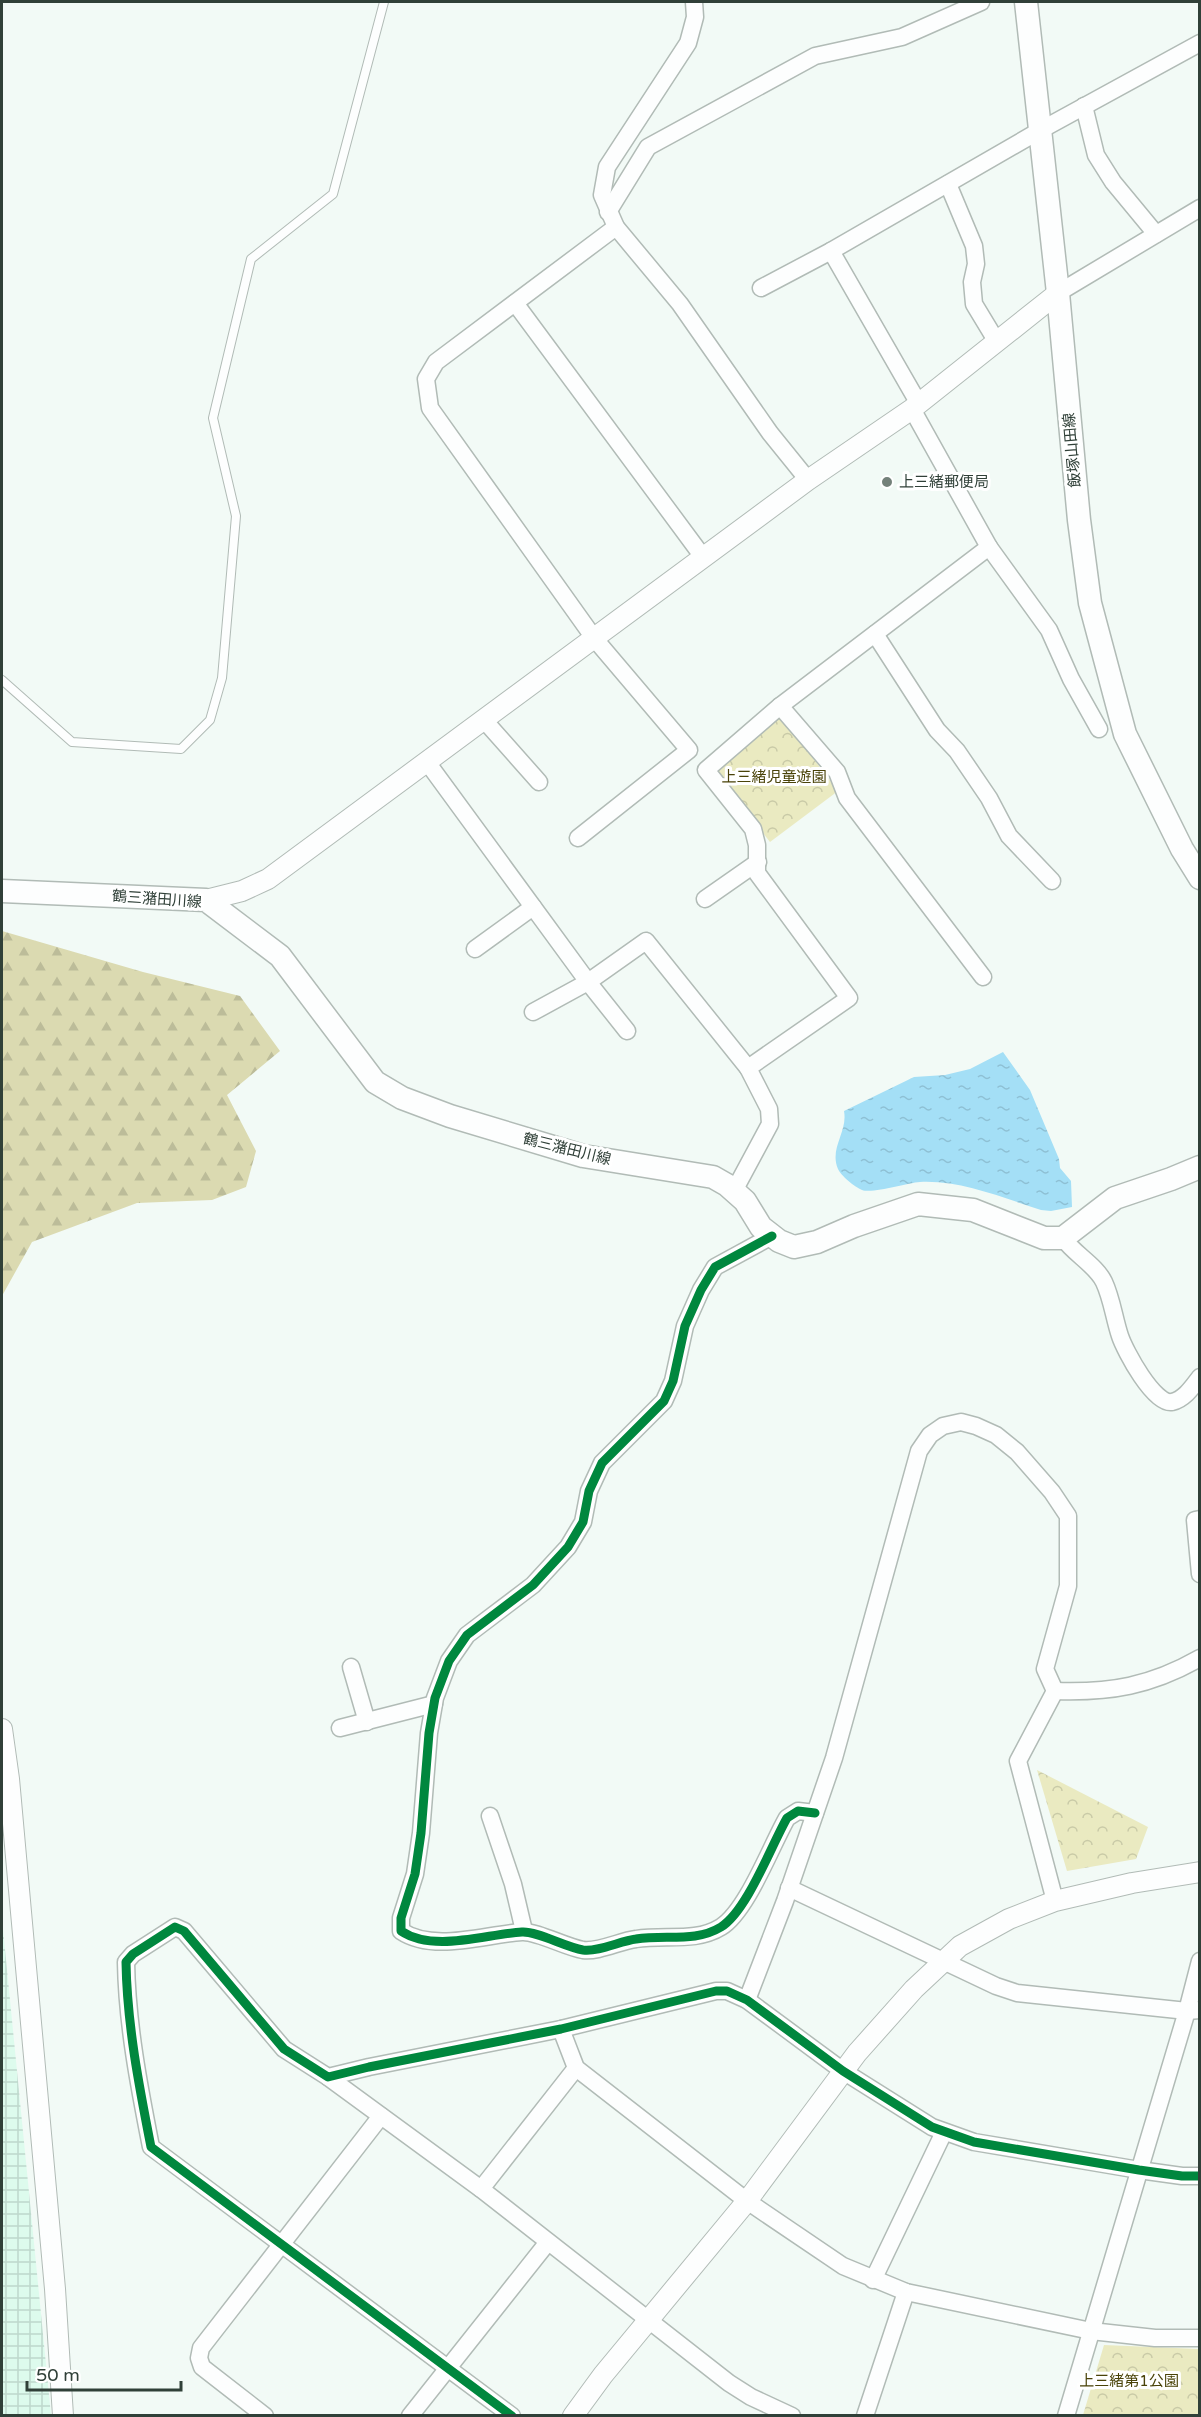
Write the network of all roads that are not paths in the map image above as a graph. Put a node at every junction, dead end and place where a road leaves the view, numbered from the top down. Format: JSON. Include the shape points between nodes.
{"nodes":[{"id":1,"x":384,"y":2,"type":"edge"},
{"id":2,"x":694,"y":2,"type":"edge"},
{"id":3,"x":981,"y":2,"type":"edge"},
{"id":4,"x":1026,"y":2,"type":"edge"},
{"id":5,"x":1200,"y":43,"type":"edge"},
{"id":6,"x":1084,"y":106,"type":"junction"},
{"id":7,"x":1039,"y":131,"type":"junction"},
{"id":8,"x":948,"y":183,"type":"junction"},
{"id":9,"x":1200,"y":208,"type":"edge"},
{"id":10,"x":612,"y":219,"type":"junction"},
{"id":11,"x":1156,"y":234,"type":"junction"},
{"id":12,"x":831,"y":251,"type":"junction"},
{"id":13,"x":761,"y":288,"type":"dead end"},
{"id":14,"x":1058,"y":293,"type":"junction"},
{"id":15,"x":515,"y":303,"type":"junction"},
{"id":16,"x":997,"y":342,"type":"junction"},
{"id":17,"x":916,"y":407,"type":"junction"},
{"id":18,"x":808,"y":480,"type":"junction"},
{"id":19,"x":989,"y":547,"type":"junction"},
{"id":20,"x":703,"y":558,"type":"junction"},
{"id":21,"x":875,"y":634,"type":"junction"},
{"id":22,"x":594,"y":638,"type":"junction"},
{"id":23,"x":2,"y":680,"type":"edge"},
{"id":24,"x":780,"y":706,"type":"junction"},
{"id":25,"x":484,"y":720,"type":"junction"},
{"id":26,"x":1099,"y":729,"type":"dead end"},
{"id":27,"x":427,"y":762,"type":"junction"},
{"id":28,"x":539,"y":782,"type":"dead end"},
{"id":29,"x":578,"y":838,"type":"dead end"},
{"id":30,"x":1191,"y":849,"type":"edge"},
{"id":31,"x":758,"y":862,"type":"junction"},
{"id":32,"x":1200,"y":878,"type":"edge"},
{"id":33,"x":1052,"y":881,"type":"dead end"},
{"id":34,"x":2,"y":891,"type":"edge"},
{"id":35,"x":705,"y":899,"type":"dead end"},
{"id":36,"x":207,"y":900,"type":"junction"},
{"id":37,"x":533,"y":907,"type":"junction"},
{"id":38,"x":475,"y":949,"type":"dead end"},
{"id":39,"x":983,"y":978,"type":"dead end"},
{"id":40,"x":588,"y":982,"type":"junction"},
{"id":41,"x":533,"y":1012,"type":"dead end"},
{"id":42,"x":627,"y":1032,"type":"dead end"},
{"id":43,"x":748,"y":1068,"type":"junction"},
{"id":44,"x":1198,"y":1171,"type":"edge"},
{"id":45,"x":734,"y":1191,"type":"junction"},
{"id":46,"x":772,"y":1236,"type":"junction"},
{"id":47,"x":1063,"y":1238,"type":"junction"},
{"id":48,"x":1200,"y":1377,"type":"edge"},
{"id":49,"x":1200,"y":1519,"type":"edge"},
{"id":50,"x":1200,"y":1574,"type":"edge"},
{"id":51,"x":1200,"y":1658,"type":"edge"},
{"id":52,"x":351,"y":1667,"type":"dead end"},
{"id":53,"x":1055,"y":1691,"type":"junction"},
{"id":54,"x":434,"y":1704,"type":"junction"},
{"id":55,"x":367,"y":1722,"type":"junction"},
{"id":56,"x":340,"y":1728,"type":"dead end"},
{"id":57,"x":2,"y":1729,"type":"edge"},
{"id":58,"x":815,"y":1813,"type":"junction"},
{"id":59,"x":490,"y":1816,"type":"dead end"},
{"id":60,"x":1200,"y":1872,"type":"edge"},
{"id":61,"x":789,"y":1888,"type":"junction"},
{"id":62,"x":1055,"y":1901,"type":"junction"},
{"id":63,"x":524,"y":1931,"type":"junction"},
{"id":64,"x":944,"y":1960,"type":"junction"},
{"id":65,"x":1200,"y":1961,"type":"edge"},
{"id":66,"x":747,"y":2000,"type":"junction"},
{"id":67,"x":1193,"y":2011,"type":"edge"},
{"id":68,"x":561,"y":2029,"type":"junction"},
{"id":69,"x":576,"y":2068,"type":"junction"},
{"id":70,"x":843,"y":2071,"type":"junction"},
{"id":71,"x":328,"y":2077,"type":"junction"},
{"id":72,"x":381,"y":2116,"type":"junction"},
{"id":73,"x":944,"y":2132,"type":"junction"},
{"id":74,"x":1139,"y":2170,"type":"junction"},
{"id":75,"x":1200,"y":2176,"type":"edge"},
{"id":76,"x":481,"y":2189,"type":"junction"},
{"id":77,"x":747,"y":2201,"type":"junction"},
{"id":78,"x":548,"y":2242,"type":"junction"},
{"id":79,"x":283,"y":2244,"type":"junction"},
{"id":80,"x":873,"y":2280,"type":"junction"},
{"id":81,"x":906,"y":2292,"type":"junction"},
{"id":82,"x":649,"y":2320,"type":"junction"},
{"id":83,"x":1091,"y":2331,"type":"junction"},
{"id":84,"x":1200,"y":2338,"type":"edge"},
{"id":85,"x":448,"y":2367,"type":"junction"},
{"id":86,"x":63,"y":2415,"type":"edge"},
{"id":87,"x":265,"y":2415,"type":"edge"},
{"id":88,"x":410,"y":2415,"type":"edge"},
{"id":89,"x":512,"y":2415,"type":"edge"},
{"id":90,"x":573,"y":2415,"type":"edge"},
{"id":91,"x":792,"y":2415,"type":"edge"},
{"id":92,"x":865,"y":2415,"type":"edge"},
{"id":93,"x":1066,"y":2415,"type":"edge"}],
"edges":[{"from":1,"to":23,"type":"lane","via":[[333,194],[252,258],[213,418],[236,516],[222,678],[210,720],[181,749],[72,742]]},
{"from":2,"to":10,"type":"street","via":[[695,17],[688,43],[607,167],[602,195]]},
{"from":3,"to":10,"type":"street","via":[[902,37],[815,56],[648,147]]},
{"from":4,"to":7,"type":"main road","name":"飯塚山田線"},
{"from":5,"to":6,"type":"street"},
{"from":6,"to":7,"type":"street"},
{"from":6,"to":11,"type":"street","via":[[1096,155]]},
{"from":7,"to":8,"type":"street"},
{"from":7,"to":14,"type":"main road","name":"飯塚山田線"},
{"from":8,"to":12,"type":"street"},
{"from":8,"to":16,"type":"street","via":[[974,246],[974,304]]},
{"from":9,"to":11,"type":"street"},
{"from":10,"to":15,"type":"street"},
{"from":10,"to":18,"type":"street","via":[[680,304],[770,434]]},
{"from":11,"to":14,"type":"street"},
{"from":12,"to":13,"type":"street"},
{"from":12,"to":17,"type":"street"},
{"from":14,"to":16,"type":"street"},
{"from":14,"to":30,"type":"main road","name":"飯塚山田線","via":[[1090,603],[1125,734]]},
{"from":15,"to":20,"type":"street"},
{"from":15,"to":22,"type":"street","via":[[436,362],[426,379],[430,408]]},
{"from":16,"to":17,"type":"street"},
{"from":17,"to":18,"type":"street"},
{"from":17,"to":19,"type":"street"},
{"from":18,"to":20,"type":"street"},
{"from":19,"to":21,"type":"street"},
{"from":19,"to":26,"type":"street","via":[[1049,630]]},
{"from":20,"to":22,"type":"street"},
{"from":21,"to":24,"type":"street"},
{"from":21,"to":33,"type":"street","via":[[937,730],[957,751],[989,798],[1009,836]]},
{"from":22,"to":25,"type":"street"},
{"from":22,"to":29,"type":"street","via":[[689,750]]},
{"from":24,"to":31,"type":"street","via":[[706,770],[753,829]]},
{"from":24,"to":39,"type":"street","via":[[837,772],[847,798]]},
{"from":25,"to":27,"type":"street"},
{"from":25,"to":28,"type":"street"},
{"from":27,"to":36,"type":"street","via":[[268,879]]},
{"from":27,"to":37,"type":"street"},
{"from":30,"to":32,"type":"main road","name":"飯塚山田線"},
{"from":31,"to":35,"type":"street"},
{"from":31,"to":43,"type":"street","via":[[757,873],[849,999]]},
{"from":34,"to":36,"type":"main road","name":"鶴三潴田川線"},
{"from":36,"to":45,"type":"main road","name":"鶴三潴田川線","via":[[280,956],[375,1082],[402,1098],[583,1156],[713,1177]]},
{"from":37,"to":38,"type":"street"},
{"from":37,"to":40,"type":"street"},
{"from":40,"to":41,"type":"street"},
{"from":40,"to":42,"type":"street"},
{"from":40,"to":43,"type":"street","via":[[646,941]]},
{"from":43,"to":45,"type":"street","via":[[770,1109],[770,1124]]},
{"from":44,"to":47,"type":"main road","via":[[1115,1198]]},
{"from":45,"to":46,"type":"main road","name":"鶴三潴田川線"},
{"from":46,"to":47,"type":"main road","name":"鶴三潴田川線","via":[[794,1247],[817,1242],[918,1204],[972,1210],[1044,1238]]},
{"from":46,"to":54,"type":"street","via":[[715,1267],[685,1326],[673,1381],[664,1401],[602,1463],[583,1522],[568,1547],[533,1585],[467,1635],[450,1661]]},
{"from":47,"to":48,"type":"street","via":[[1104,1280],[1120,1337],[1161,1400],[1172,1402],[1188,1393]]},
{"from":49,"to":50,"type":"street","via":[[1195,1520]]},
{"from":51,"to":53,"type":"street","via":[[1154,1681],[1121,1689]]},
{"from":52,"to":55,"type":"street"},
{"from":53,"to":58,"type":"street","via":[[1046,1669],[1068,1586],[1068,1516],[1030,1466],[996,1435],[961,1422],[944,1426],[930,1435],[919,1451],[834,1758]]},
{"from":53,"to":62,"type":"street","via":[[1018,1761]]},
{"from":54,"to":55,"type":"street"},
{"from":54,"to":63,"type":"street","via":[[421,1833],[401,1931],[412,1938],[430,1941]]},
{"from":55,"to":56,"type":"street"},
{"from":57,"to":86,"type":"street","via":[[55,2289]]},
{"from":58,"to":61,"type":"street"},
{"from":58,"to":63,"type":"street","via":[[798,1811],[786,1818],[740,1908],[723,1926],[705,1935],[637,1938],[586,1951]]},
{"from":59,"to":63,"type":"street"},
{"from":60,"to":62,"type":"street"},
{"from":61,"to":64,"type":"street"},
{"from":61,"to":66,"type":"street"},
{"from":62,"to":64,"type":"street","via":[[1009,1919],[960,1946]]},
{"from":64,"to":67,"type":"street","via":[[1017,1993]]},
{"from":64,"to":70,"type":"street"},
{"from":65,"to":67,"type":"street"},
{"from":66,"to":68,"type":"street","via":[[727,1990],[716,1991]]},
{"from":66,"to":70,"type":"street"},
{"from":67,"to":74,"type":"street"},
{"from":68,"to":69,"type":"street"},
{"from":68,"to":71,"type":"street"},
{"from":69,"to":76,"type":"street"},
{"from":69,"to":77,"type":"street"},
{"from":70,"to":73,"type":"street"},
{"from":70,"to":77,"type":"street"},
{"from":71,"to":72,"type":"street"},
{"from":71,"to":79,"type":"street","via":[[284,2049],[184,1931],[174,1927],[165,1931],[126,1962],[138,2082],[151,2146]]},
{"from":72,"to":76,"type":"street"},
{"from":72,"to":79,"type":"street"},
{"from":73,"to":74,"type":"street","via":[[974,2142]]},
{"from":73,"to":80,"type":"street"},
{"from":74,"to":75,"type":"street"},
{"from":74,"to":83,"type":"street"},
{"from":76,"to":78,"type":"street"},
{"from":77,"to":80,"type":"street","via":[[834,2260]]},
{"from":77,"to":82,"type":"street"},
{"from":78,"to":82,"type":"street"},
{"from":78,"to":85,"type":"street"},
{"from":79,"to":85,"type":"street"},
{"from":79,"to":87,"type":"street","via":[[201,2348],[199,2358],[202,2367]]},
{"from":80,"to":81,"type":"street"},
{"from":81,"to":83,"type":"street"},
{"from":81,"to":92,"type":"street"},
{"from":82,"to":90,"type":"street"},
{"from":82,"to":91,"type":"street","via":[[729,2383]]},
{"from":83,"to":84,"type":"street"},
{"from":83,"to":93,"type":"street"},
{"from":85,"to":88,"type":"street"},
{"from":85,"to":89,"type":"street"}]}
